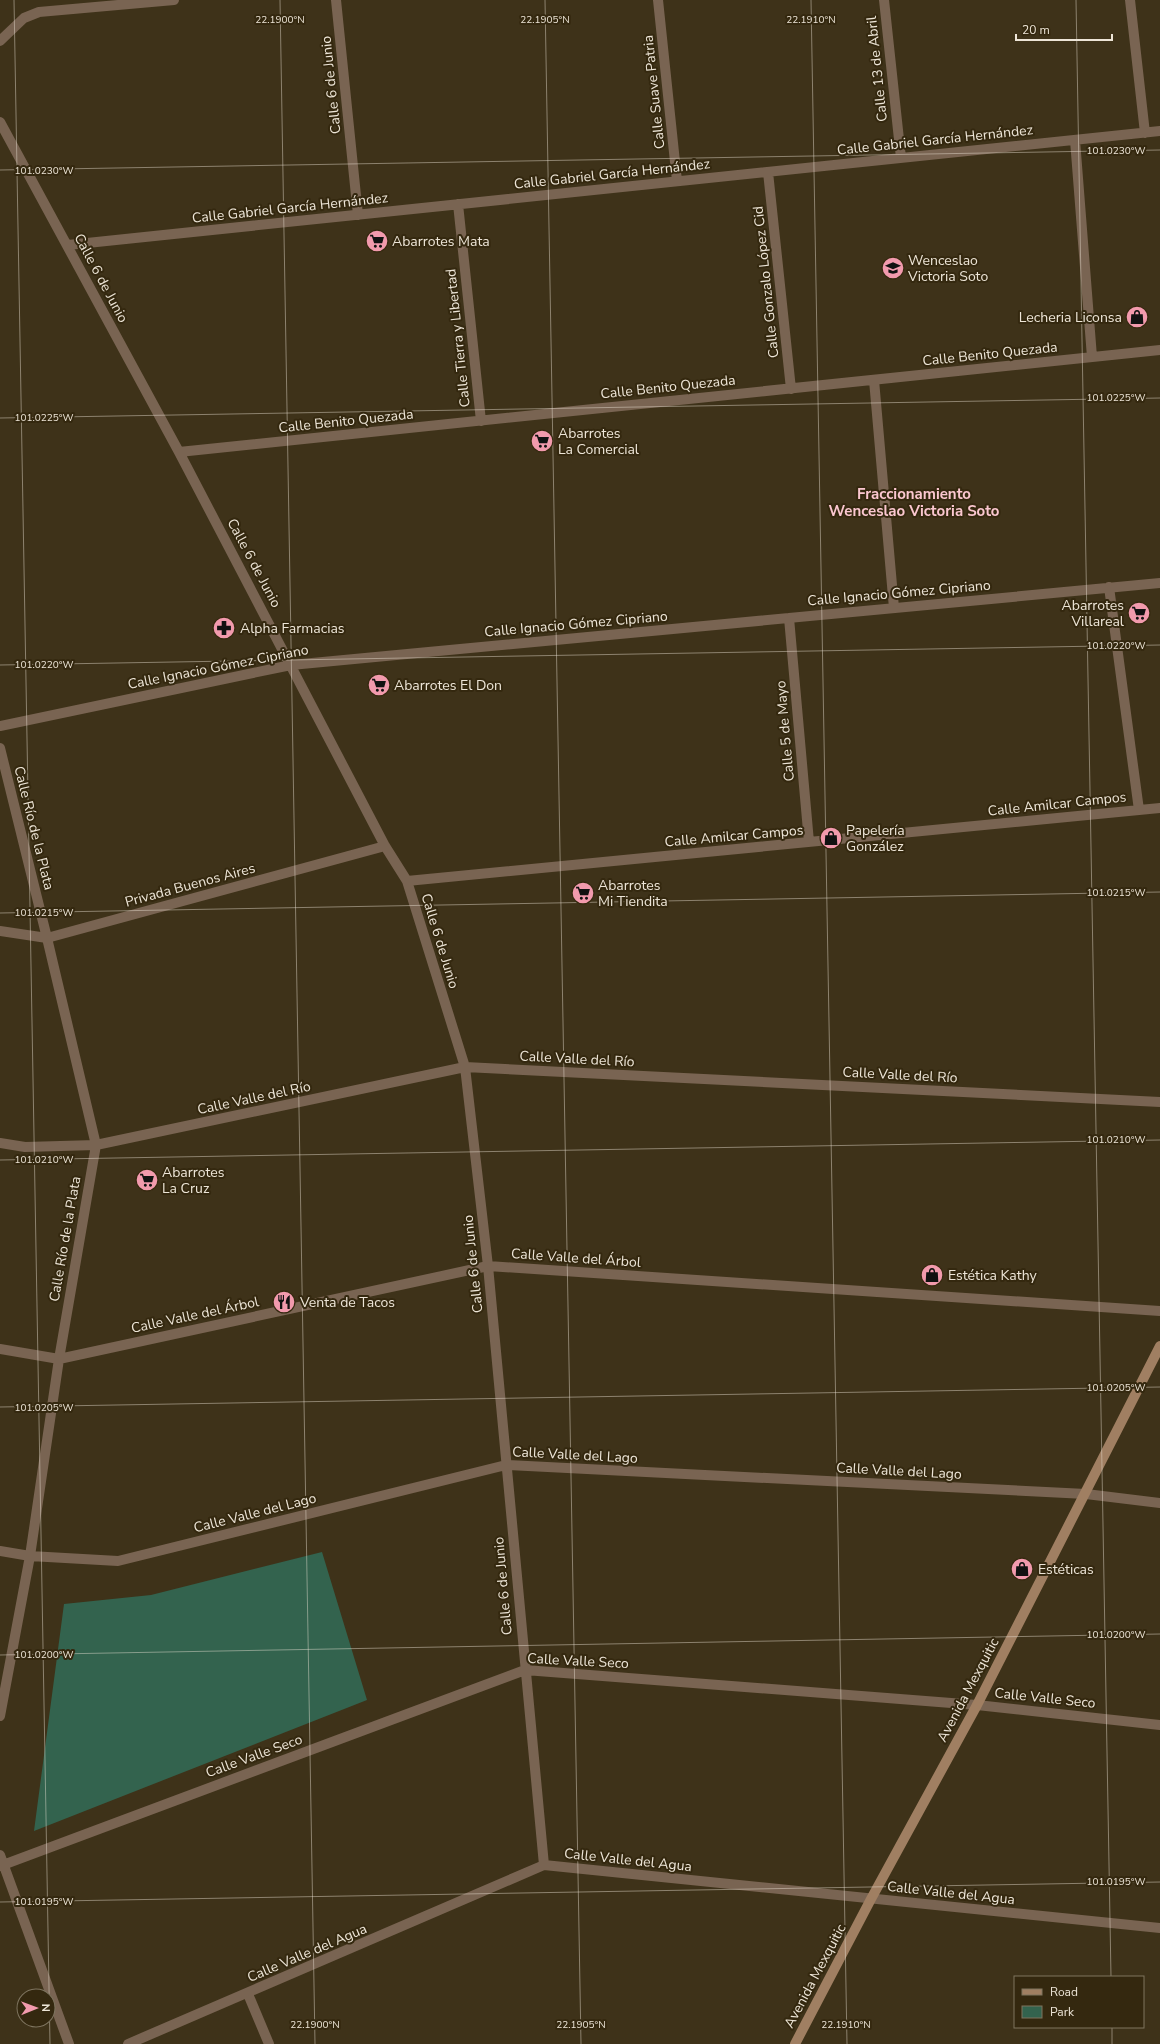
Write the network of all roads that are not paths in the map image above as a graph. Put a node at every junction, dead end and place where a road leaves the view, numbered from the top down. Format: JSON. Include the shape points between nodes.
{"nodes":[{"id":1,"x":174,"y":0,"type":"edge"},
{"id":2,"x":336,"y":0,"type":"edge"},
{"id":3,"x":658,"y":0,"type":"edge"},
{"id":4,"x":884,"y":0,"type":"edge"},
{"id":5,"x":1130,"y":0,"type":"edge"},
{"id":6,"x":0,"y":41,"type":"edge"},
{"id":7,"x":0,"y":122,"type":"edge"},
{"id":8,"x":1160,"y":131,"type":"edge"},
{"id":9,"x":1145,"y":133,"type":"junction"},
{"id":10,"x":1075,"y":140,"type":"junction"},
{"id":11,"x":901,"y":158,"type":"junction"},
{"id":12,"x":768,"y":172,"type":"junction"},
{"id":13,"x":677,"y":181,"type":"junction"},
{"id":14,"x":458,"y":204,"type":"junction"},
{"id":15,"x":358,"y":215,"type":"junction"},
{"id":16,"x":68,"y":245,"type":"junction"},
{"id":17,"x":1160,"y":350,"type":"edge"},
{"id":18,"x":1092,"y":357,"type":"junction"},
{"id":19,"x":874,"y":380,"type":"junction"},
{"id":20,"x":791,"y":389,"type":"junction"},
{"id":21,"x":481,"y":421,"type":"junction"},
{"id":22,"x":179,"y":452,"type":"junction"},
{"id":23,"x":1160,"y":583,"type":"edge"},
{"id":24,"x":1109,"y":587,"type":"junction"},
{"id":25,"x":894,"y":608,"type":"junction"},
{"id":26,"x":789,"y":618,"type":"junction"},
{"id":27,"x":291,"y":664,"type":"junction"},
{"id":28,"x":0,"y":726,"type":"edge"},
{"id":29,"x":0,"y":748,"type":"edge"},
{"id":30,"x":1160,"y":808,"type":"edge"},
{"id":31,"x":1140,"y":810,"type":"junction"},
{"id":32,"x":809,"y":842,"type":"junction"},
{"id":33,"x":385,"y":846,"type":"junction"},
{"id":34,"x":407,"y":881,"type":"junction"},
{"id":35,"x":0,"y":932,"type":"edge"},
{"id":36,"x":48,"y":938,"type":"junction"},
{"id":37,"x":465,"y":1067,"type":"junction"},
{"id":38,"x":1160,"y":1102,"type":"edge"},
{"id":39,"x":0,"y":1142,"type":"edge"},
{"id":40,"x":96,"y":1145,"type":"junction"},
{"id":41,"x":488,"y":1266,"type":"junction"},
{"id":42,"x":1160,"y":1311,"type":"edge"},
{"id":43,"x":1160,"y":1346,"type":"edge"},
{"id":44,"x":0,"y":1349,"type":"edge"},
{"id":45,"x":58,"y":1359,"type":"junction"},
{"id":46,"x":506,"y":1465,"type":"junction"},
{"id":47,"x":1086,"y":1494,"type":"junction"},
{"id":48,"x":1160,"y":1503,"type":"edge"},
{"id":49,"x":0,"y":1550,"type":"edge"},
{"id":50,"x":30,"y":1556,"type":"junction"},
{"id":51,"x":525,"y":1670,"type":"junction"},
{"id":52,"x":977,"y":1705,"type":"junction"},
{"id":53,"x":0,"y":1716,"type":"edge"},
{"id":54,"x":1160,"y":1725,"type":"edge"},
{"id":55,"x":1,"y":1862,"type":"edge"},
{"id":56,"x":544,"y":1865,"type":"junction"},
{"id":57,"x":871,"y":1899,"type":"junction"},
{"id":58,"x":1160,"y":1928,"type":"edge"},
{"id":59,"x":248,"y":1994,"type":"junction"},
{"id":60,"x":69,"y":2044,"type":"edge"},
{"id":61,"x":128,"y":2044,"type":"edge"},
{"id":62,"x":269,"y":2044,"type":"edge"},
{"id":63,"x":795,"y":2044,"type":"edge"}],
"edges":[{"from":1,"to":6,"type":"street","via":[[39,12],[24,18]]},
{"from":2,"to":15,"type":"street","name":"Calle 6 de Junio"},
{"from":3,"to":13,"type":"street","name":"Calle Suave Patria"},
{"from":4,"to":11,"type":"street","name":"Calle 13 de Abril"},
{"from":5,"to":9,"type":"street"},
{"from":7,"to":16,"type":"street","name":"Calle 6 de Junio"},
{"from":8,"to":9,"type":"street","name":"Calle Gabriel García Hernández"},
{"from":9,"to":10,"type":"street","name":"Calle Gabriel García Hernández"},
{"from":10,"to":11,"type":"street","name":"Calle Gabriel García Hernández"},
{"from":10,"to":18,"type":"street"},
{"from":11,"to":12,"type":"street","name":"Calle Gabriel García Hernández"},
{"from":12,"to":13,"type":"street","name":"Calle Gabriel García Hernández"},
{"from":12,"to":20,"type":"street","name":"Calle Gonzalo López Cid"},
{"from":13,"to":14,"type":"street","name":"Calle Gabriel García Hernández"},
{"from":14,"to":15,"type":"street","name":"Calle Gabriel García Hernández"},
{"from":14,"to":21,"type":"street","name":"Calle Tierra y Libertad"},
{"from":15,"to":16,"type":"street","name":"Calle Gabriel García Hernández"},
{"from":16,"to":22,"type":"street","name":"Calle 6 de Junio"},
{"from":17,"to":18,"type":"street","name":"Calle Benito Quezada"},
{"from":18,"to":19,"type":"street","name":"Calle Benito Quezada"},
{"from":19,"to":20,"type":"street","name":"Calle Benito Quezada"},
{"from":19,"to":25,"type":"street"},
{"from":20,"to":21,"type":"street","name":"Calle Benito Quezada"},
{"from":21,"to":22,"type":"street","name":"Calle Benito Quezada"},
{"from":22,"to":27,"type":"street","name":"Calle 6 de Junio"},
{"from":23,"to":24,"type":"street","name":"Calle Ignacio Gómez Cipriano"},
{"from":24,"to":25,"type":"street","name":"Calle Ignacio Gómez Cipriano"},
{"from":24,"to":31,"type":"street"},
{"from":25,"to":26,"type":"street","name":"Calle Ignacio Gómez Cipriano"},
{"from":26,"to":27,"type":"street","name":"Calle Ignacio Gómez Cipriano"},
{"from":26,"to":32,"type":"street","name":"Calle 5 de Mayo"},
{"from":27,"to":28,"type":"street","name":"Calle Ignacio Gómez Cipriano"},
{"from":27,"to":33,"type":"street","name":"Calle 6 de Junio"},
{"from":29,"to":36,"type":"street","name":"Calle Río de la Plata"},
{"from":30,"to":31,"type":"street","name":"Calle Amilcar Campos"},
{"from":31,"to":32,"type":"street","name":"Calle Amilcar Campos"},
{"from":32,"to":34,"type":"street","name":"Calle Amilcar Campos"},
{"from":33,"to":34,"type":"street","name":"Calle 6 de Junio"},
{"from":33,"to":36,"type":"street","name":"Privada Buenos Aires"},
{"from":34,"to":37,"type":"street","name":"Calle 6 de Junio"},
{"from":35,"to":36,"type":"street","name":"Privada Buenos Aires"},
{"from":36,"to":40,"type":"street","name":"Calle Río de la Plata"},
{"from":37,"to":38,"type":"street","name":"Calle Valle del Río"},
{"from":37,"to":40,"type":"street","name":"Calle Valle del Río"},
{"from":37,"to":41,"type":"street","name":"Calle 6 de Junio"},
{"from":39,"to":40,"type":"street","name":"Calle Valle del Río","via":[[24,1147]]},
{"from":40,"to":45,"type":"street","name":"Calle Río de la Plata"},
{"from":41,"to":42,"type":"street","name":"Calle Valle del Árbol"},
{"from":41,"to":45,"type":"street","name":"Calle Valle del Árbol"},
{"from":41,"to":46,"type":"street","name":"Calle 6 de Junio"},
{"from":43,"to":47,"type":"main road","name":"Avenida Mexquitic"},
{"from":44,"to":45,"type":"street","name":"Calle Valle del Árbol"},
{"from":45,"to":50,"type":"street","name":"Calle Río de la Plata"},
{"from":46,"to":47,"type":"street","name":"Calle Valle del Lago"},
{"from":46,"to":50,"type":"street","name":"Calle Valle del Lago","via":[[118,1561]]},
{"from":46,"to":51,"type":"street","name":"Calle 6 de Junio"},
{"from":47,"to":48,"type":"street","name":"Calle Valle del Lago"},
{"from":47,"to":52,"type":"main road","name":"Avenida Mexquitic"},
{"from":49,"to":50,"type":"street","name":"Calle Valle del Lago"},
{"from":50,"to":53,"type":"street","name":"Calle Río de la Plata"},
{"from":51,"to":52,"type":"street","name":"Calle Valle Seco"},
{"from":51,"to":55,"type":"street","name":"Calle Valle Seco"},
{"from":51,"to":56,"type":"street","name":"Calle 6 de Junio"},
{"from":52,"to":54,"type":"street","name":"Calle Valle Seco"},
{"from":52,"to":57,"type":"main road","name":"Avenida Mexquitic"},
{"from":55,"to":60,"type":"street"},
{"from":56,"to":57,"type":"street","name":"Calle Valle del Agua"},
{"from":56,"to":59,"type":"street","name":"Calle Valle del Agua"},
{"from":57,"to":58,"type":"street","name":"Calle Valle del Agua"},
{"from":57,"to":63,"type":"main road","name":"Avenida Mexquitic"},
{"from":59,"to":61,"type":"street","name":"Calle Valle del Agua"},
{"from":59,"to":62,"type":"street"}]}
